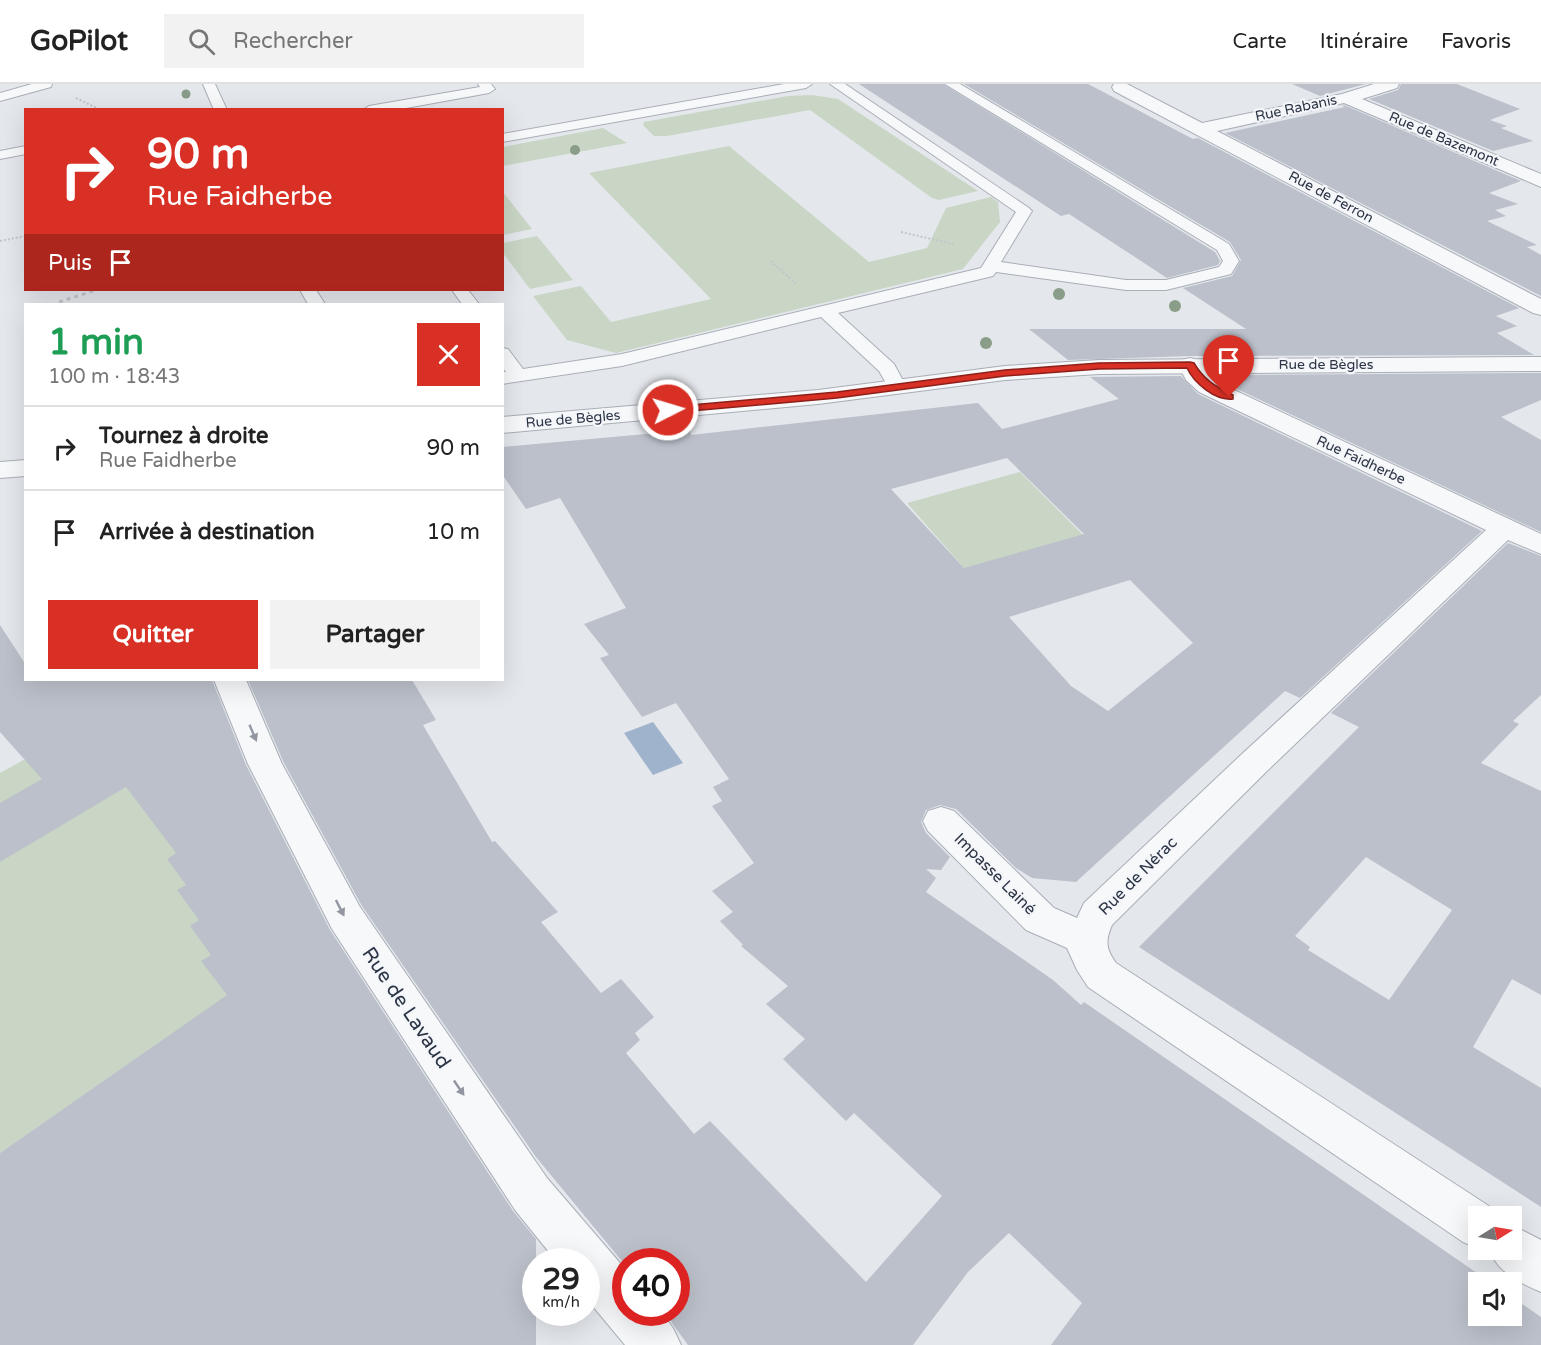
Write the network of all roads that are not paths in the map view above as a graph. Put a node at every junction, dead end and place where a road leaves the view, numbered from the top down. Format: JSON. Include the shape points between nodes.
{"nodes":[{"id":1,"x":46,"y":84,"type":"edge"},
{"id":2,"x":209,"y":84,"type":"edge"},
{"id":3,"x":484,"y":84,"type":"edge"},
{"id":4,"x":806,"y":84,"type":"edge"},
{"id":5,"x":836,"y":84,"type":"edge"},
{"id":6,"x":951,"y":84,"type":"edge"},
{"id":7,"x":1391,"y":84,"type":"edge"},
{"id":8,"x":1120,"y":87,"type":"dead end"},
{"id":9,"x":0,"y":97,"type":"edge"},
{"id":10,"x":1346,"y":98,"type":"junction"},
{"id":11,"x":220,"y":108,"type":"edge"},
{"id":12,"x":380,"y":108,"type":"edge"},
{"id":13,"x":1200,"y":129,"type":"junction"},
{"id":14,"x":504,"y":138,"type":"edge"},
{"id":15,"x":24,"y":150,"type":"edge"},
{"id":16,"x":0,"y":155,"type":"edge"},
{"id":17,"x":1541,"y":181,"type":"edge"},
{"id":18,"x":991,"y":266,"type":"junction"},
{"id":19,"x":1541,"y":308,"type":"edge"},
{"id":20,"x":825,"y":311,"type":"junction"},
{"id":21,"x":504,"y":358,"type":"edge"},
{"id":22,"x":1541,"y":364,"type":"edge"},
{"id":23,"x":1190,"y":365,"type":"junction"},
{"id":24,"x":510,"y":377,"type":"edge"},
{"id":25,"x":897,"y":386,"type":"junction"},
{"id":26,"x":504,"y":425,"type":"edge"},
{"id":27,"x":24,"y":468,"type":"edge"},
{"id":28,"x":0,"y":470,"type":"edge"},
{"id":29,"x":1504,"y":528,"type":"junction"},
{"id":30,"x":1541,"y":545,"type":"edge"},
{"id":31,"x":230,"y":681,"type":"edge"},
{"id":32,"x":941,"y":821,"type":"dead end"},
{"id":33,"x":1085,"y":938,"type":"junction"},
{"id":34,"x":1468,"y":1219,"type":"edge"},
{"id":35,"x":1522,"y":1255,"type":"edge"},
{"id":36,"x":1541,"y":1268,"type":"edge"},
{"id":37,"x":612,"y":1291,"type":"edge"},
{"id":38,"x":640,"y":1326,"type":"edge"},
{"id":39,"x":656,"y":1345,"type":"edge"}],
"edges":[{"from":1,"to":9,"type":"lane"},
{"from":2,"to":11,"type":"lane"},
{"from":3,"to":12,"type":"lane","via":[[489,89]]},
{"from":4,"to":14,"type":"lane"},
{"from":5,"to":18,"type":"lane","via":[[1024,211]]},
{"from":6,"to":18,"type":"lane","via":[[1223,247],[1231,261],[1225,270],[1166,285],[1126,285]]},
{"from":7,"to":10,"type":"street","name":"Rue Rabanis"},
{"from":8,"to":13,"type":"street","name":"Rue de Ferron"},
{"from":10,"to":13,"type":"street","name":"Rue Rabanis"},
{"from":10,"to":17,"type":"street","name":"Rue de Bazemont"},
{"from":13,"to":19,"type":"street","name":"Rue de Ferron"},
{"from":15,"to":16,"type":"lane"},
{"from":18,"to":20,"type":"lane","via":[[987,272]]},
{"from":20,"to":24,"type":"lane","via":[[622,360]]},
{"from":20,"to":25,"type":"lane","via":[[887,368]]},
{"from":21,"to":24,"type":"lane"},
{"from":22,"to":23,"type":"street","name":"Rue de Bègles"},
{"from":23,"to":25,"type":"street","name":"Rue de Bègles","via":[[1099,366]]},
{"from":23,"to":29,"type":"street","name":"Rue Faidherbe","via":[[1208,387]]},
{"from":25,"to":26,"type":"street","name":"Rue de Bègles","via":[[837,395]]},
{"from":27,"to":28,"type":"street"},
{"from":29,"to":30,"type":"street","name":"Rue Faidherbe"},
{"from":29,"to":33,"type":"street","name":"Rue de Nérac","via":[[1098,914]]},
{"from":31,"to":37,"type":"street","name":"Rue de Lavaud","one_way":true,"via":[[265,764],[346,918],[531,1194]]},
{"from":32,"to":33,"type":"street","name":"Impasse Lainé","via":[[1041,919]]},
{"from":33,"to":34,"type":"street","via":[[1089,958],[1102,975]]},
{"from":35,"to":36,"type":"street"},
{"from":38,"to":39,"type":"street"}]}
